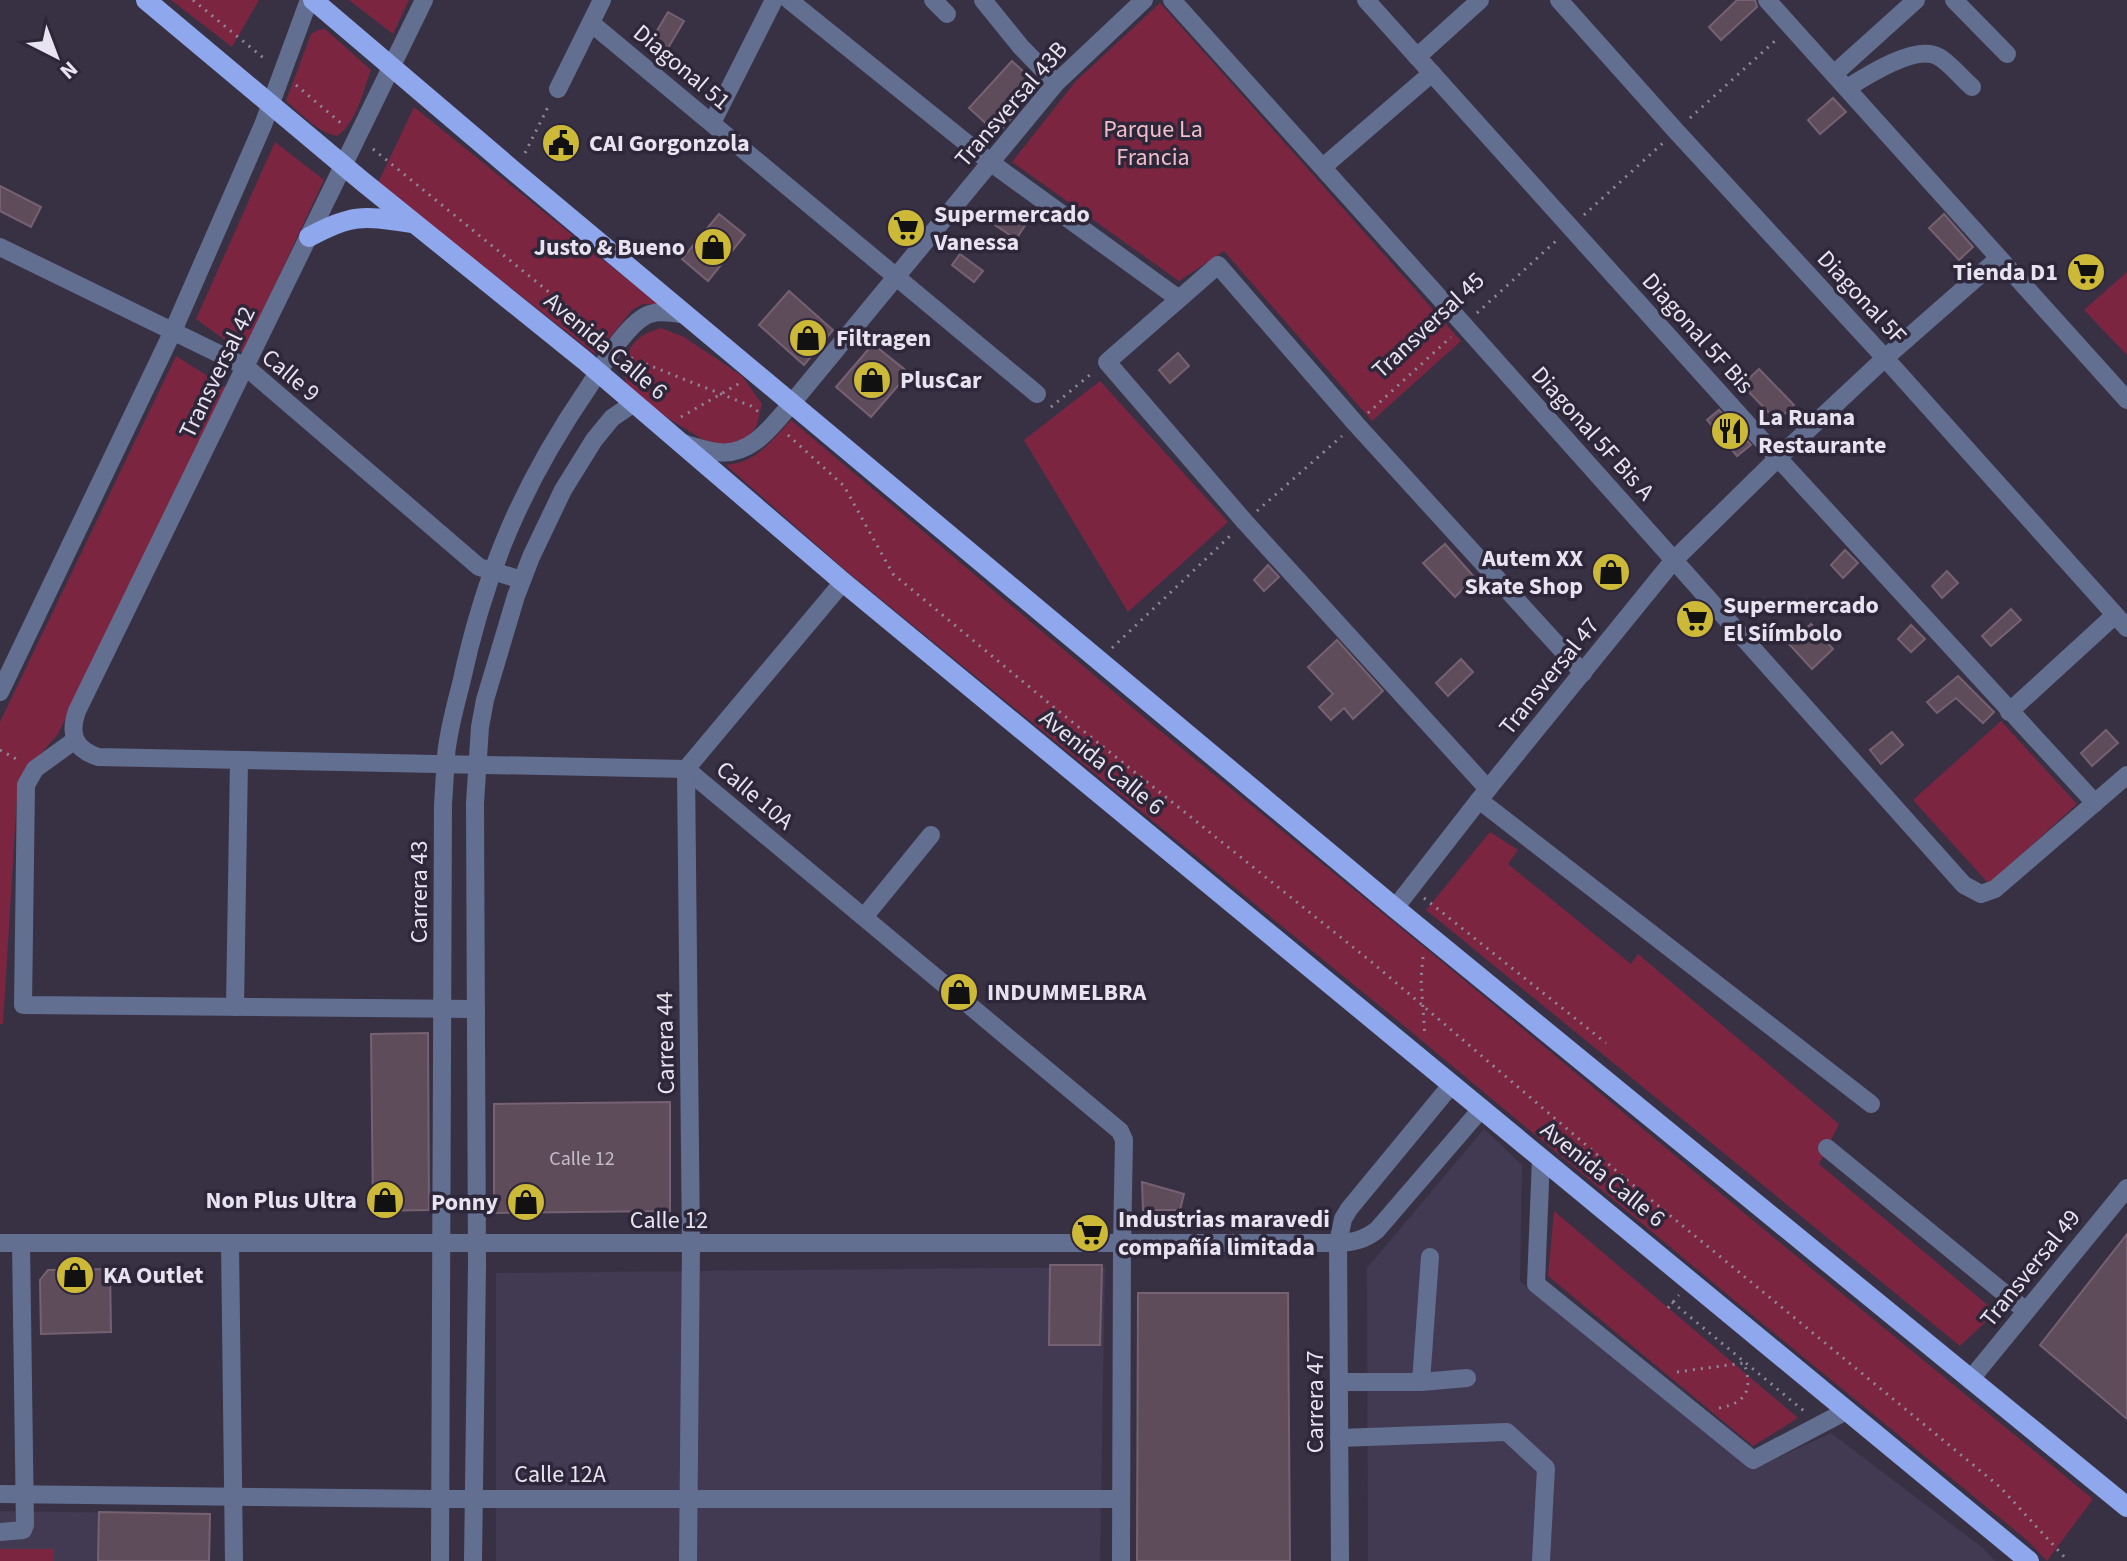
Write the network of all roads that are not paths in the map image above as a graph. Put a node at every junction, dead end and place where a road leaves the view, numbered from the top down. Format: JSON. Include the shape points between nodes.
{"nodes":[{"id":1,"x":146,"y":0,"type":"edge"},
{"id":2,"x":311,"y":0,"type":"edge"},
{"id":3,"x":424,"y":0,"type":"edge"},
{"id":4,"x":602,"y":0,"type":"edge"},
{"id":5,"x":774,"y":0,"type":"edge"},
{"id":6,"x":789,"y":0,"type":"edge"},
{"id":7,"x":933,"y":0,"type":"edge"},
{"id":8,"x":983,"y":0,"type":"edge"},
{"id":9,"x":1144,"y":0,"type":"edge"},
{"id":10,"x":1172,"y":0,"type":"edge"},
{"id":11,"x":1366,"y":0,"type":"edge"},
{"id":12,"x":1480,"y":0,"type":"edge"},
{"id":13,"x":1559,"y":0,"type":"edge"},
{"id":14,"x":1767,"y":0,"type":"edge"},
{"id":15,"x":1916,"y":0,"type":"edge"},
{"id":16,"x":1954,"y":0,"type":"edge"},
{"id":17,"x":947,"y":14,"type":"dead end"},
{"id":18,"x":591,"y":23,"type":"junction"},
{"id":19,"x":2007,"y":54,"type":"dead end"},
{"id":20,"x":1417,"y":57,"type":"junction"},
{"id":21,"x":390,"y":67,"type":"junction"},
{"id":22,"x":1432,"y":73,"type":"junction"},
{"id":23,"x":1834,"y":74,"type":"junction"},
{"id":24,"x":1056,"y":83,"type":"junction"},
{"id":25,"x":1972,"y":87,"type":"dead end"},
{"id":26,"x":1847,"y":88,"type":"junction"},
{"id":27,"x":558,"y":89,"type":"road end"},
{"id":28,"x":271,"y":104,"type":"junction"},
{"id":29,"x":712,"y":123,"type":"junction"},
{"id":30,"x":990,"y":162,"type":"junction"},
{"id":31,"x":343,"y":165,"type":"junction"},
{"id":32,"x":1323,"y":167,"type":"junction"},
{"id":33,"x":415,"y":223,"type":"junction"},
{"id":34,"x":309,"y":237,"type":"junction"},
{"id":35,"x":0,"y":247,"type":"edge"},
{"id":36,"x":1999,"y":258,"type":"junction"},
{"id":37,"x":896,"y":276,"type":"junction"},
{"id":38,"x":1179,"y":299,"type":"junction"},
{"id":39,"x":686,"y":315,"type":"junction"},
{"id":40,"x":173,"y":331,"type":"junction"},
{"id":41,"x":1885,"y":358,"type":"junction"},
{"id":42,"x":246,"y":367,"type":"junction"},
{"id":43,"x":598,"y":372,"type":"junction"},
{"id":44,"x":1037,"y":394,"type":"road end"},
{"id":45,"x":2127,"y":400,"type":"edge"},
{"id":46,"x":634,"y":403,"type":"junction"},
{"id":47,"x":792,"y":403,"type":"junction"},
{"id":48,"x":680,"y":442,"type":"junction"},
{"id":49,"x":1778,"y":458,"type":"junction"},
{"id":50,"x":1673,"y":561,"type":"junction"},
{"id":51,"x":491,"y":571,"type":"junction"},
{"id":52,"x":522,"y":580,"type":"junction"},
{"id":53,"x":843,"y":582,"type":"junction"},
{"id":54,"x":2121,"y":621,"type":"edge"},
{"id":55,"x":1583,"y":673,"type":"junction"},
{"id":56,"x":0,"y":692,"type":"edge"},
{"id":57,"x":2009,"y":712,"type":"junction"},
{"id":58,"x":75,"y":740,"type":"junction"},
{"id":59,"x":239,"y":760,"type":"junction"},
{"id":60,"x":446,"y":765,"type":"junction"},
{"id":61,"x":476,"y":766,"type":"junction"},
{"id":62,"x":686,"y":769,"type":"junction"},
{"id":63,"x":2127,"y":775,"type":"edge"},
{"id":64,"x":1484,"y":794,"type":"junction"},
{"id":65,"x":2095,"y":803,"type":"junction"},
{"id":66,"x":931,"y":835,"type":"dead end"},
{"id":67,"x":1395,"y":908,"type":"junction"},
{"id":68,"x":864,"y":917,"type":"junction"},
{"id":69,"x":235,"y":1007,"type":"junction"},
{"id":70,"x":442,"y":1009,"type":"junction"},
{"id":71,"x":476,"y":1009,"type":"junction"},
{"id":72,"x":1452,"y":1084,"type":"junction"},
{"id":73,"x":1871,"y":1104,"type":"dead end"},
{"id":74,"x":1482,"y":1108,"type":"junction"},
{"id":75,"x":1827,"y":1148,"type":"dead end"},
{"id":76,"x":1541,"y":1158,"type":"junction"},
{"id":77,"x":2127,"y":1188,"type":"edge"},
{"id":78,"x":0,"y":1243,"type":"edge"},
{"id":79,"x":21,"y":1243,"type":"junction"},
{"id":80,"x":230,"y":1243,"type":"junction"},
{"id":81,"x":1338,"y":1243,"type":"junction"},
{"id":82,"x":441,"y":1244,"type":"junction"},
{"id":83,"x":477,"y":1244,"type":"junction"},
{"id":84,"x":691,"y":1244,"type":"junction"},
{"id":85,"x":1122,"y":1244,"type":"junction"},
{"id":86,"x":1430,"y":1257,"type":"dead end"},
{"id":87,"x":2026,"y":1311,"type":"junction"},
{"id":88,"x":1467,"y":1378,"type":"dead end"},
{"id":89,"x":1970,"y":1380,"type":"junction"},
{"id":90,"x":1339,"y":1382,"type":"junction"},
{"id":91,"x":1421,"y":1382,"type":"junction"},
{"id":92,"x":1848,"y":1410,"type":"junction"},
{"id":93,"x":1339,"y":1438,"type":"junction"},
{"id":94,"x":0,"y":1494,"type":"edge"},
{"id":95,"x":24,"y":1495,"type":"junction"},
{"id":96,"x":234,"y":1497,"type":"junction"},
{"id":97,"x":688,"y":1498,"type":"junction"},
{"id":98,"x":439,"y":1499,"type":"junction"},
{"id":99,"x":473,"y":1499,"type":"junction"},
{"id":100,"x":1121,"y":1499,"type":"junction"},
{"id":101,"x":2127,"y":1507,"type":"edge"},
{"id":102,"x":0,"y":1532,"type":"edge"},
{"id":103,"x":234,"y":1561,"type":"edge"},
{"id":104,"x":440,"y":1561,"type":"edge"},
{"id":105,"x":473,"y":1561,"type":"edge"},
{"id":106,"x":688,"y":1561,"type":"edge"},
{"id":107,"x":1121,"y":1561,"type":"edge"},
{"id":108,"x":1340,"y":1561,"type":"edge"},
{"id":109,"x":1541,"y":1561,"type":"edge"},
{"id":110,"x":2029,"y":1561,"type":"edge"}],
"edges":[{"from":1,"to":28,"type":"main road","name":"Avenida Calle 6"},
{"from":2,"to":21,"type":"main road"},
{"from":2,"to":28,"type":"street"},
{"from":3,"to":21,"type":"street","name":"Transversal 42"},
{"from":4,"to":18,"type":"street"},
{"from":5,"to":29,"type":"street"},
{"from":6,"to":30,"type":"street"},
{"from":7,"to":17,"type":"street"},
{"from":8,"to":24,"type":"street"},
{"from":9,"to":24,"type":"street","name":"Transversal 43B"},
{"from":10,"to":32,"type":"street","name":"Diagonal 5F Bis A"},
{"from":11,"to":20,"type":"street","name":"Diagonal 5F Bis"},
{"from":12,"to":20,"type":"street"},
{"from":13,"to":41,"type":"street","name":"Diagonal 5F"},
{"from":14,"to":23,"type":"street"},
{"from":15,"to":23,"type":"street"},
{"from":16,"to":19,"type":"street"},
{"from":18,"to":27,"type":"street"},
{"from":18,"to":29,"type":"street","name":"Diagonal 51"},
{"from":20,"to":22,"type":"street","name":"Diagonal 5F Bis"},
{"from":21,"to":31,"type":"street","name":"Transversal 42"},
{"from":21,"to":39,"type":"main road"},
{"from":22,"to":32,"type":"street"},
{"from":22,"to":49,"type":"street","name":"Diagonal 5F Bis"},
{"from":23,"to":26,"type":"street"},
{"from":24,"to":30,"type":"street","name":"Transversal 43B"},
{"from":25,"to":26,"type":"street","via":[[1938,56],[1925,53],[1875,70]]},
{"from":26,"to":36,"type":"street"},
{"from":28,"to":31,"type":"main road","name":"Avenida Calle 6"},
{"from":28,"to":40,"type":"street"},
{"from":29,"to":37,"type":"street","name":"Diagonal 51"},
{"from":30,"to":37,"type":"street","name":"Transversal 43B"},
{"from":30,"to":38,"type":"street"},
{"from":31,"to":33,"type":"main road","name":"Avenida Calle 6"},
{"from":31,"to":34,"type":"street","name":"Transversal 42"},
{"from":32,"to":50,"type":"street","name":"Diagonal 5F Bis A"},
{"from":33,"to":34,"type":"main road","via":[[357,217]]},
{"from":33,"to":43,"type":"main road","name":"Avenida Calle 6"},
{"from":34,"to":42,"type":"street","name":"Transversal 42"},
{"from":35,"to":40,"type":"street","name":"Calle 9"},
{"from":36,"to":41,"type":"street","name":"Transversal 47"},
{"from":36,"to":45,"type":"street"},
{"from":37,"to":44,"type":"street","name":"Diagonal 51"},
{"from":37,"to":47,"type":"street","name":"Transversal 43B"},
{"from":38,"to":55,"type":"street","via":[[1218,265]]},
{"from":38,"to":64,"type":"street","via":[[1107,362]]},
{"from":39,"to":43,"type":"street","name":"Carrera 43","via":[[660,312],[643,317]]},
{"from":39,"to":47,"type":"main road"},
{"from":40,"to":42,"type":"street","name":"Calle 9"},
{"from":40,"to":56,"type":"street"},
{"from":41,"to":49,"type":"street","name":"Transversal 47"},
{"from":41,"to":54,"type":"street","name":"Diagonal 5F"},
{"from":42,"to":51,"type":"street","name":"Calle 9","via":[[479,567]]},
{"from":42,"to":58,"type":"street","name":"Transversal 42","via":[[77,711]]},
{"from":43,"to":46,"type":"main road","name":"Avenida Calle 6"},
{"from":43,"to":51,"type":"street","name":"Carrera 43","via":[[531,481]]},
{"from":46,"to":48,"type":"main road","name":"Avenida Calle 6"},
{"from":46,"to":52,"type":"street","via":[[612,418],[588,450],[543,528]]},
{"from":47,"to":48,"type":"street","name":"Transversal 43B","via":[[742,450],[718,452]]},
{"from":47,"to":67,"type":"main road"},
{"from":48,"to":53,"type":"main road","name":"Avenida Calle 6"},
{"from":49,"to":50,"type":"street","name":"Transversal 47"},
{"from":49,"to":57,"type":"street","name":"Diagonal 5F Bis"},
{"from":50,"to":55,"type":"street","name":"Transversal 47"},
{"from":50,"to":65,"type":"street","name":"Diagonal 5F Bis A","via":[[1964,885],[1981,894],[1995,889]]},
{"from":51,"to":52,"type":"street","name":"Calle 9"},
{"from":51,"to":60,"type":"street","name":"Carrera 43","via":[[466,661]]},
{"from":52,"to":61,"type":"street","via":[[485,700]]},
{"from":53,"to":62,"type":"street"},
{"from":53,"to":72,"type":"main road","name":"Avenida Calle 6"},
{"from":54,"to":57,"type":"street"},
{"from":55,"to":64,"type":"street","name":"Transversal 47"},
{"from":57,"to":65,"type":"street","name":"Diagonal 5F Bis"},
{"from":58,"to":59,"type":"street","name":"Calle 10A","via":[[98,757]]},
{"from":58,"to":69,"type":"street","via":[[35,769],[25,790],[23,1005]]},
{"from":59,"to":60,"type":"street","name":"Calle 10A"},
{"from":59,"to":69,"type":"street"},
{"from":60,"to":61,"type":"street","name":"Calle 10A"},
{"from":60,"to":70,"type":"street","name":"Carrera 43"},
{"from":61,"to":62,"type":"street","name":"Calle 10A"},
{"from":61,"to":71,"type":"street"},
{"from":62,"to":68,"type":"street","name":"Calle 10A"},
{"from":62,"to":84,"type":"street","name":"Carrera 44"},
{"from":63,"to":65,"type":"street"},
{"from":64,"to":67,"type":"street","name":"Transversal 47"},
{"from":64,"to":73,"type":"street"},
{"from":66,"to":68,"type":"street"},
{"from":67,"to":89,"type":"main road"},
{"from":68,"to":85,"type":"street","name":"Calle 10A","via":[[1120,1131]]},
{"from":69,"to":70,"type":"street"},
{"from":70,"to":71,"type":"street"},
{"from":70,"to":82,"type":"street","name":"Carrera 43"},
{"from":71,"to":83,"type":"street"},
{"from":72,"to":74,"type":"main road","name":"Avenida Calle 6"},
{"from":72,"to":81,"type":"street","name":"Carrera 47","via":[[1349,1209]]},
{"from":74,"to":76,"type":"main road","name":"Avenida Calle 6"},
{"from":74,"to":81,"type":"street","via":[[1377,1230],[1358,1241]]},
{"from":75,"to":87,"type":"street"},
{"from":76,"to":92,"type":"main road","name":"Avenida Calle 6"},
{"from":76,"to":92,"type":"street","via":[[1536,1284],[1753,1460]]},
{"from":77,"to":87,"type":"street","name":"Transversal 49"},
{"from":78,"to":79,"type":"street","name":"Calle 12"},
{"from":79,"to":80,"type":"street","name":"Calle 12"},
{"from":79,"to":95,"type":"street"},
{"from":80,"to":82,"type":"street","name":"Calle 12"},
{"from":80,"to":96,"type":"street"},
{"from":81,"to":85,"type":"street","name":"Calle 12"},
{"from":81,"to":90,"type":"street","name":"Carrera 47"},
{"from":82,"to":83,"type":"street","name":"Calle 12"},
{"from":82,"to":98,"type":"street","name":"Carrera 43"},
{"from":83,"to":84,"type":"street","name":"Calle 12"},
{"from":83,"to":99,"type":"street"},
{"from":84,"to":85,"type":"street","name":"Calle 12"},
{"from":84,"to":97,"type":"street","name":"Carrera 44"},
{"from":85,"to":100,"type":"street","name":"Calle 10A"},
{"from":86,"to":91,"type":"street"},
{"from":87,"to":89,"type":"street","name":"Transversal 49"},
{"from":88,"to":91,"type":"street"},
{"from":89,"to":101,"type":"main road"},
{"from":90,"to":91,"type":"street"},
{"from":90,"to":93,"type":"street","name":"Carrera 47"},
{"from":92,"to":110,"type":"main road","name":"Avenida Calle 6"},
{"from":93,"to":108,"type":"street","name":"Carrera 47"},
{"from":93,"to":109,"type":"street","via":[[1507,1432],[1546,1468]]},
{"from":94,"to":95,"type":"street","name":"Calle 12A"},
{"from":95,"to":96,"type":"street","name":"Calle 12A"},
{"from":95,"to":102,"type":"street","via":[[23,1530]]},
{"from":96,"to":98,"type":"street","name":"Calle 12A"},
{"from":96,"to":103,"type":"street"},
{"from":97,"to":99,"type":"street","name":"Calle 12A"},
{"from":97,"to":100,"type":"street","name":"Calle 12A"},
{"from":97,"to":106,"type":"street","name":"Carrera 44"},
{"from":98,"to":99,"type":"street","name":"Calle 12A"},
{"from":98,"to":104,"type":"street","name":"Carrera 43"},
{"from":99,"to":105,"type":"street"},
{"from":100,"to":107,"type":"street","name":"Calle 10A"}]}
